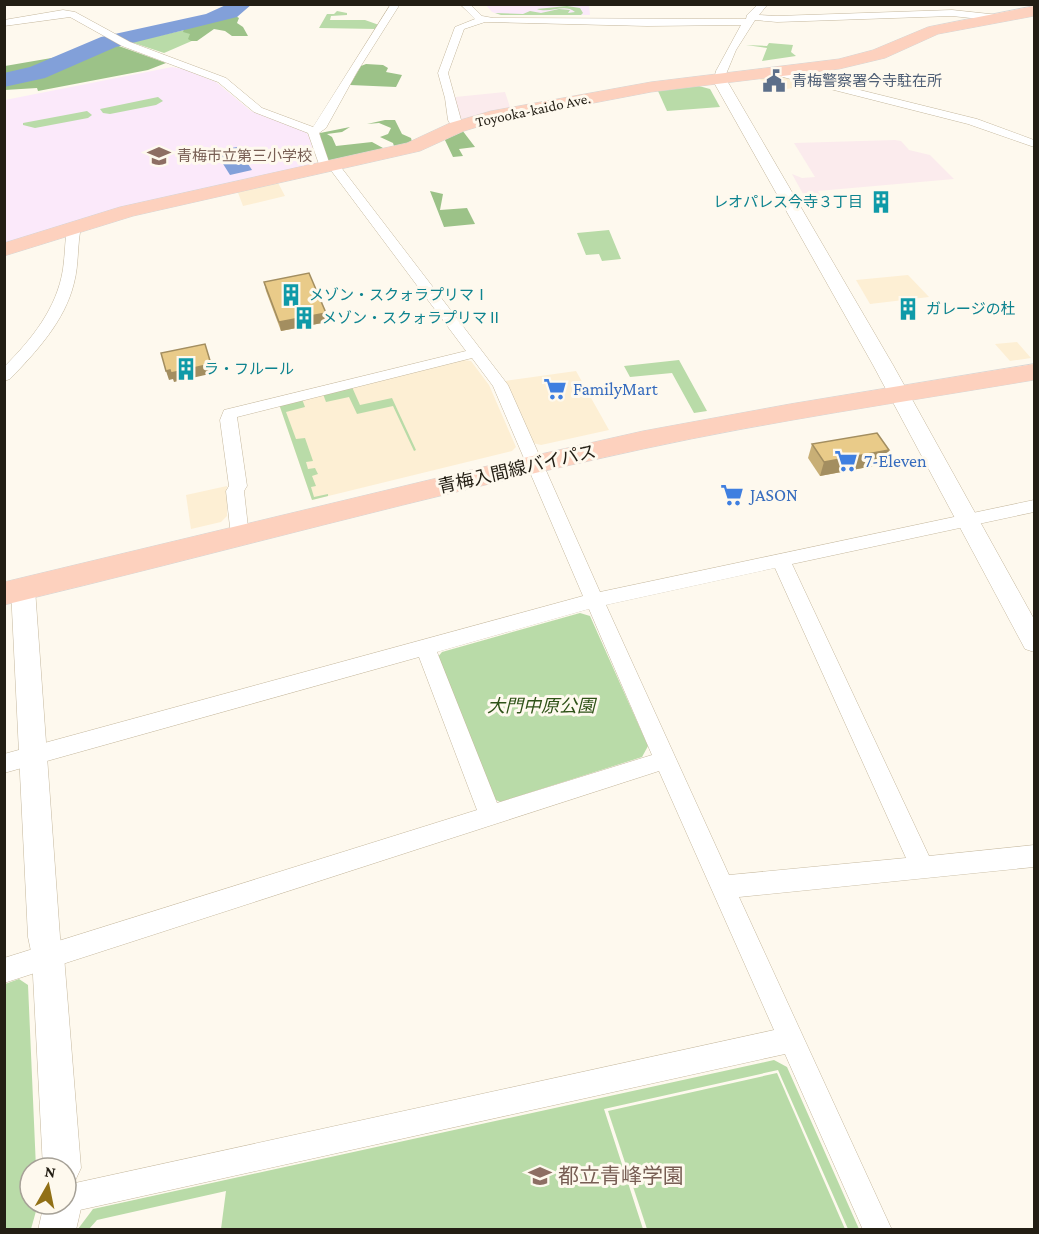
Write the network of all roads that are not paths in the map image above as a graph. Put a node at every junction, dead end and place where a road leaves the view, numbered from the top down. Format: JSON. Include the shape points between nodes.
{"nodes":[{"id":1,"x":396,"y":4,"type":"edge"},
{"id":2,"x":464,"y":4,"type":"edge"},
{"id":3,"x":81,"y":5,"type":"edge"},
{"id":4,"x":753,"y":12,"type":"edge"},
{"id":5,"x":1034,"y":12,"type":"edge"},
{"id":6,"x":72,"y":14,"type":"junction"},
{"id":7,"x":999,"y":18,"type":"junction"},
{"id":8,"x":482,"y":20,"type":"junction"},
{"id":9,"x":4,"y":23,"type":"edge"},
{"id":10,"x":779,"y":73,"type":"junction"},
{"id":11,"x":719,"y":79,"type":"junction"},
{"id":12,"x":457,"y":127,"type":"junction"},
{"id":13,"x":313,"y":131,"type":"junction"},
{"id":14,"x":1035,"y":144,"type":"edge"},
{"id":15,"x":329,"y":166,"type":"junction"},
{"id":16,"x":74,"y":227,"type":"junction"},
{"id":17,"x":4,"y":250,"type":"edge"},
{"id":18,"x":476,"y":353,"type":"junction"},
{"id":19,"x":1035,"y":372,"type":"edge"},
{"id":20,"x":4,"y":376,"type":"edge"},
{"id":21,"x":900,"y":394,"type":"junction"},
{"id":22,"x":534,"y":464,"type":"junction"},
{"id":23,"x":1035,"y":506,"type":"edge"},
{"id":24,"x":968,"y":519,"type":"junction"},
{"id":25,"x":240,"y":536,"type":"junction"},
{"id":26,"x":781,"y":560,"type":"junction"},
{"id":27,"x":14,"y":592,"type":"edge"},
{"id":28,"x":595,"y":600,"type":"junction"},
{"id":29,"x":1035,"y":642,"type":"edge"},
{"id":30,"x":425,"y":647,"type":"junction"},
{"id":31,"x":34,"y":756,"type":"junction"},
{"id":32,"x":665,"y":760,"type":"junction"},
{"id":33,"x":4,"y":764,"type":"edge"},
{"id":34,"x":490,"y":814,"type":"junction"},
{"id":35,"x":1035,"y":856,"type":"edge"},
{"id":36,"x":922,"y":866,"type":"junction"},
{"id":37,"x":723,"y":887,"type":"junction"},
{"id":38,"x":48,"y":956,"type":"junction"},
{"id":39,"x":4,"y":971,"type":"edge"},
{"id":40,"x":791,"y":1040,"type":"junction"},
{"id":41,"x":61,"y":1156,"type":"edge"},
{"id":42,"x":78,"y":1196,"type":"edge"},
{"id":43,"x":878,"y":1230,"type":"edge"}],
"edges":[{"from":1,"to":13,"type":"street","via":[[320,128]]},
{"from":2,"to":8,"type":"street"},
{"from":3,"to":6,"type":"street"},
{"from":4,"to":7,"type":"street","via":[[777,19],[952,12]]},
{"from":4,"to":8,"type":"street","via":[[647,23]]},
{"from":4,"to":11,"type":"street"},
{"from":5,"to":7,"type":"main road","name":"Toyooka-kaido Ave."},
{"from":6,"to":9,"type":"street"},
{"from":6,"to":13,"type":"street","via":[[126,44],[222,80],[258,110]]},
{"from":7,"to":10,"type":"main road","name":"Toyooka-kaido Ave.","via":[[934,30],[860,59]]},
{"from":8,"to":12,"type":"street","via":[[460,27],[443,73]]},
{"from":10,"to":11,"type":"main road","name":"Toyooka-kaido Ave."},
{"from":10,"to":14,"type":"street","via":[[962,120]]},
{"from":11,"to":12,"type":"main road","name":"Toyooka-kaido Ave.","via":[[585,99]]},
{"from":11,"to":21,"type":"street"},
{"from":12,"to":15,"type":"main road","name":"Toyooka-kaido Ave.","via":[[420,145]]},
{"from":13,"to":15,"type":"street"},
{"from":15,"to":16,"type":"main road","name":"Toyooka-kaido Ave."},
{"from":15,"to":18,"type":"street"},
{"from":16,"to":17,"type":"main road","name":"Toyooka-kaido Ave."},
{"from":16,"to":20,"type":"street","via":[[70,271],[54,315],[34,345]]},
{"from":18,"to":22,"type":"street","via":[[500,385]]},
{"from":18,"to":25,"type":"street","via":[[230,414]]},
{"from":19,"to":21,"type":"main road","name":"青梅入間線バイパス"},
{"from":21,"to":22,"type":"main road","name":"青梅入間線バイパス","via":[[656,437]]},
{"from":21,"to":24,"type":"street"},
{"from":22,"to":25,"type":"main road","name":"青梅入間線バイパス"},
{"from":22,"to":28,"type":"street"},
{"from":23,"to":24,"type":"street"},
{"from":24,"to":26,"type":"street"},
{"from":24,"to":29,"type":"street"},
{"from":25,"to":27,"type":"main road","name":"青梅入間線バイパス"},
{"from":26,"to":28,"type":"street"},
{"from":26,"to":36,"type":"street"},
{"from":27,"to":31,"type":"street"},
{"from":28,"to":30,"type":"street"},
{"from":28,"to":32,"type":"street"},
{"from":30,"to":31,"type":"street"},
{"from":30,"to":34,"type":"street"},
{"from":31,"to":33,"type":"street"},
{"from":31,"to":38,"type":"street"},
{"from":32,"to":34,"type":"street"},
{"from":32,"to":37,"type":"street"},
{"from":34,"to":38,"type":"street"},
{"from":35,"to":36,"type":"street"},
{"from":36,"to":37,"type":"street"},
{"from":37,"to":40,"type":"street"},
{"from":38,"to":39,"type":"street"},
{"from":38,"to":41,"type":"street"},
{"from":40,"to":42,"type":"street"},
{"from":40,"to":43,"type":"street"}]}
